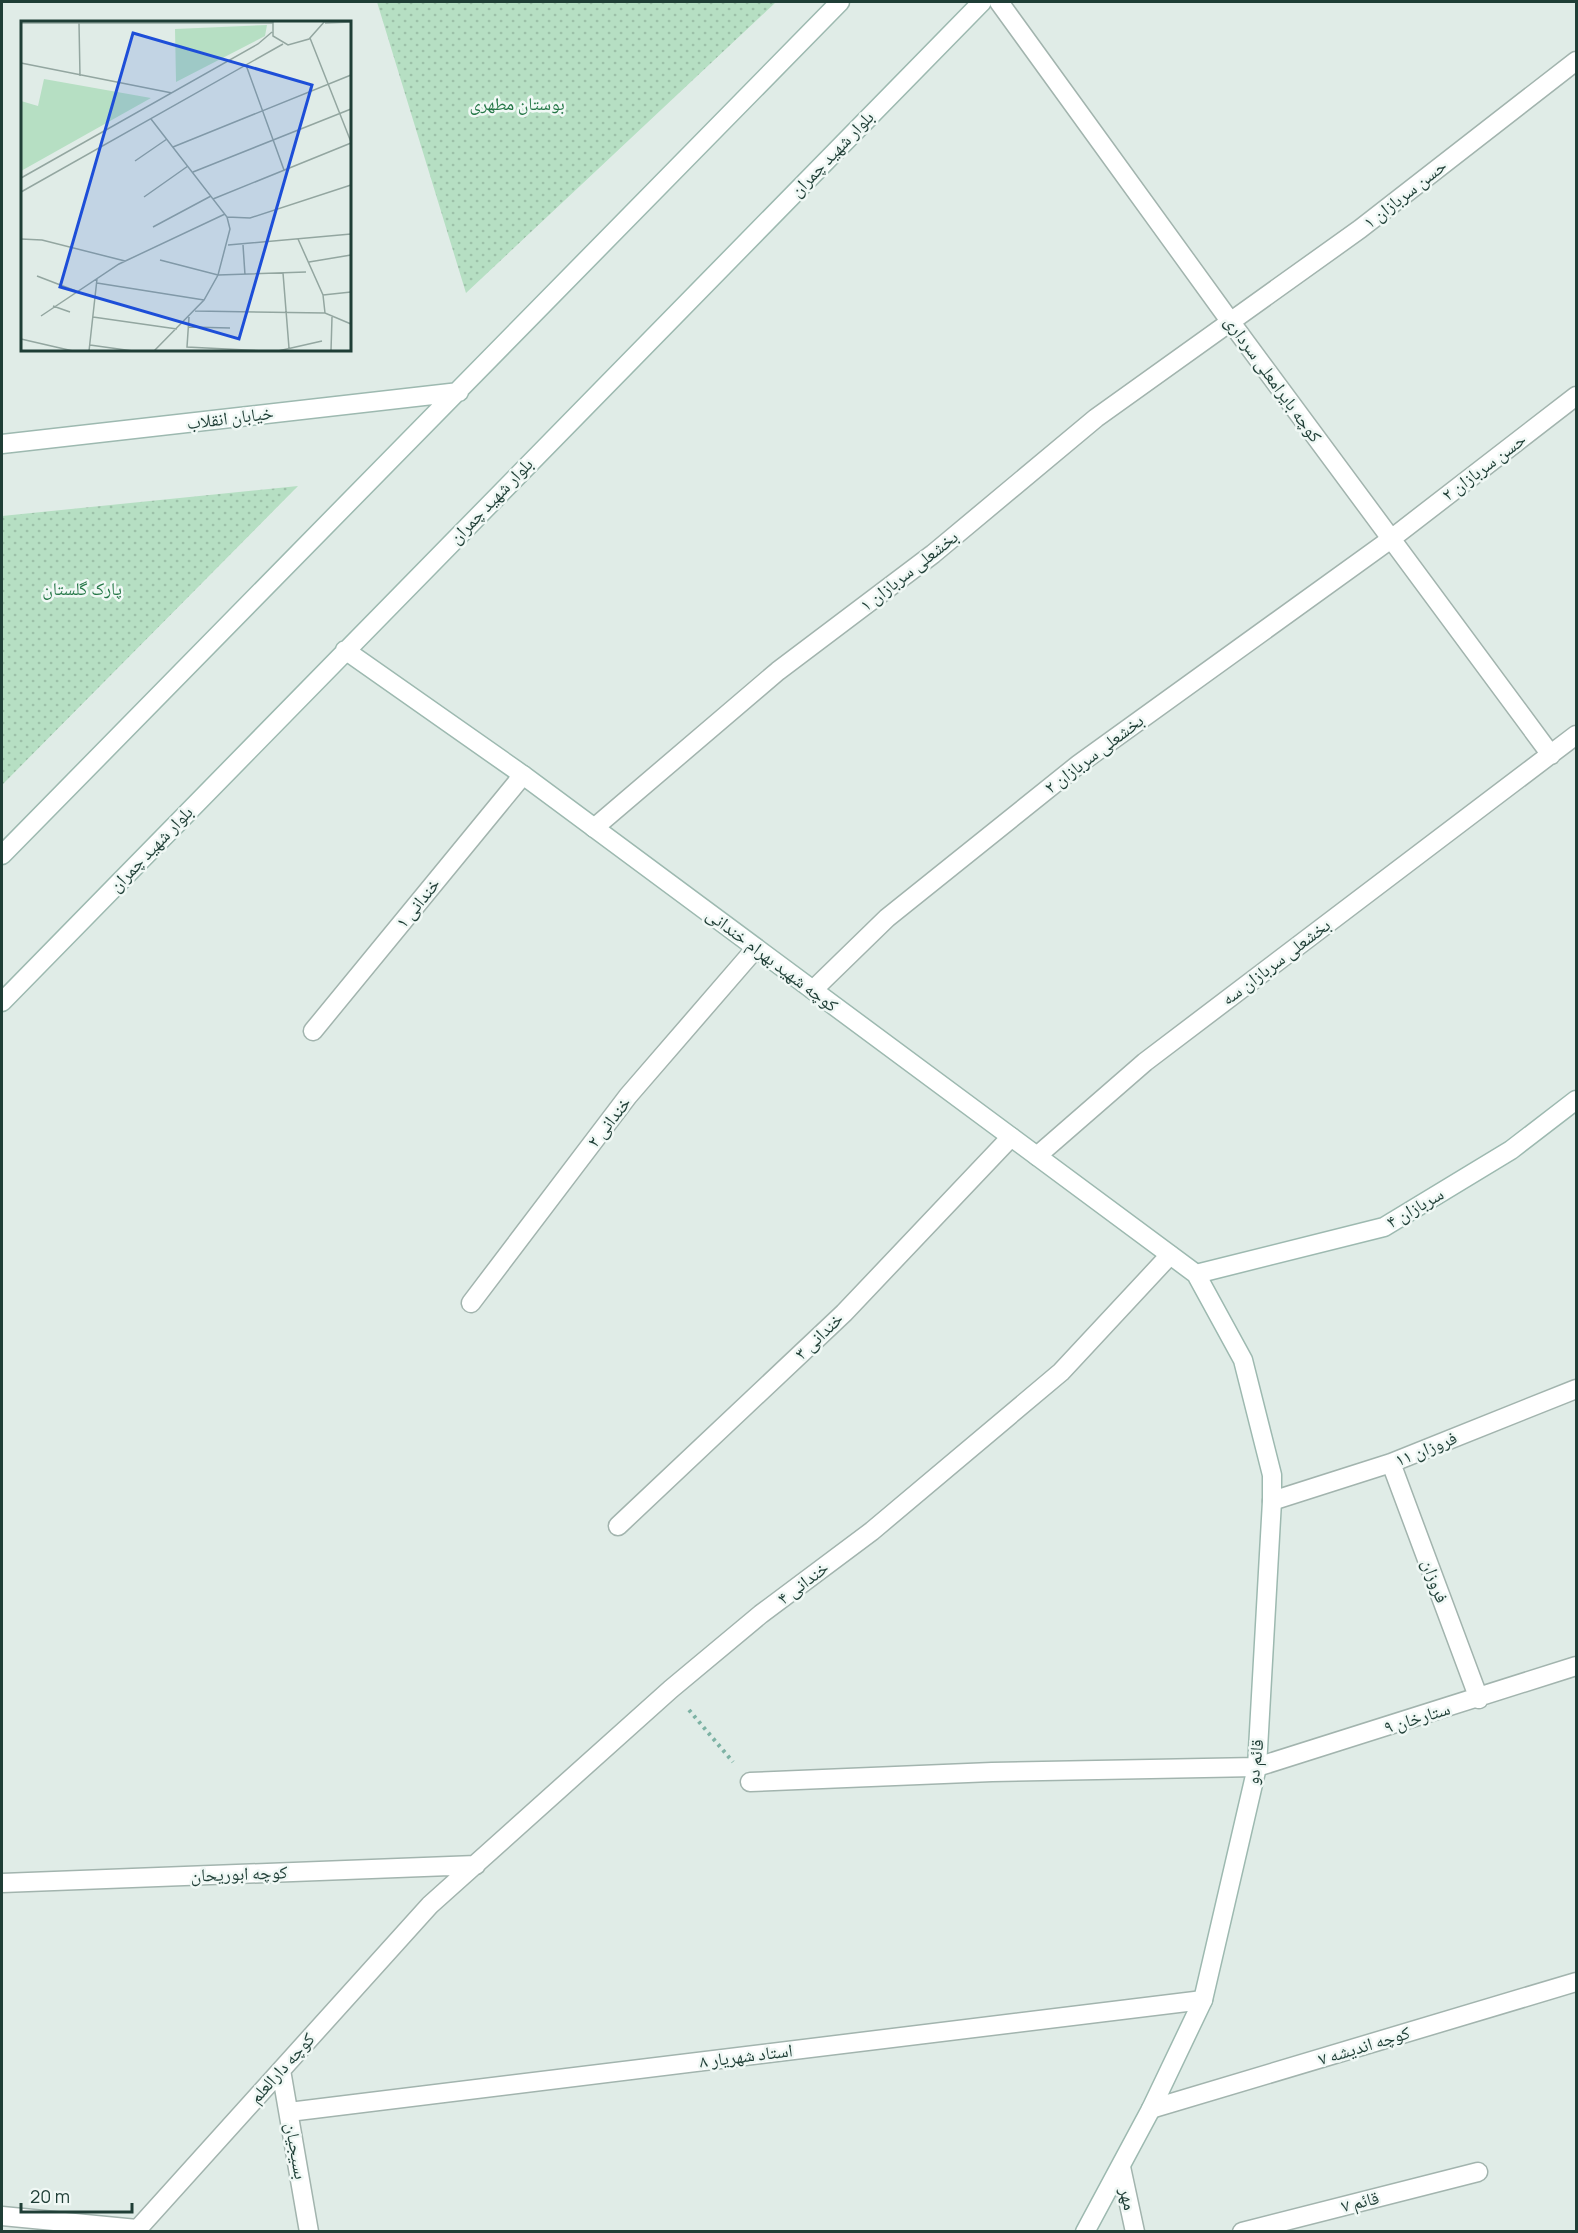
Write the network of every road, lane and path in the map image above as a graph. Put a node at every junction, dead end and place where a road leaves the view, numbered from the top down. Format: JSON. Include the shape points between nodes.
{"nodes":[{"id":1,"x":840,"y":2,"type":"edge"},
{"id":2,"x":982,"y":2,"type":"edge"},
{"id":3,"x":999,"y":2,"type":"edge"},
{"id":4,"x":1576,"y":62,"type":"edge"},
{"id":5,"x":1230,"y":321,"type":"junction"},
{"id":6,"x":459,"y":392,"type":"junction"},
{"id":7,"x":1576,"y":396,"type":"edge"},
{"id":8,"x":2,"y":444,"type":"edge"},
{"id":9,"x":1391,"y":539,"type":"junction"},
{"id":10,"x":345,"y":651,"type":"junction"},
{"id":11,"x":1576,"y":735,"type":"edge"},
{"id":12,"x":1551,"y":754,"type":"junction"},
{"id":13,"x":523,"y":775,"type":"junction"},
{"id":14,"x":594,"y":828,"type":"junction"},
{"id":15,"x":2,"y":855,"type":"edge"},
{"id":16,"x":756,"y":948,"type":"junction"},
{"id":17,"x":813,"y":990,"type":"junction"},
{"id":18,"x":2,"y":1002,"type":"edge"},
{"id":19,"x":313,"y":1032,"type":"dead end"},
{"id":20,"x":1576,"y":1100,"type":"edge"},
{"id":21,"x":1011,"y":1137,"type":"junction"},
{"id":22,"x":1037,"y":1156,"type":"junction"},
{"id":23,"x":1170,"y":1255,"type":"junction"},
{"id":24,"x":1196,"y":1274,"type":"junction"},
{"id":25,"x":471,"y":1303,"type":"dead end"},
{"id":26,"x":1576,"y":1389,"type":"edge"},
{"id":27,"x":1391,"y":1463,"type":"junction"},
{"id":28,"x":1272,"y":1501,"type":"junction"},
{"id":29,"x":618,"y":1526,"type":"dead end"},
{"id":30,"x":1576,"y":1666,"type":"edge"},
{"id":31,"x":671,"y":1689,"type":"junction"},
{"id":32,"x":1479,"y":1699,"type":"junction"},
{"id":33,"x":1257,"y":1767,"type":"junction"},
{"id":34,"x":750,"y":1782,"type":"joint"},
{"id":35,"x":476,"y":1865,"type":"junction"},
{"id":36,"x":2,"y":1882,"type":"edge"},
{"id":37,"x":430,"y":1905,"type":"joint"},
{"id":38,"x":1576,"y":1982,"type":"edge"},
{"id":39,"x":1203,"y":2000,"type":"junction"},
{"id":40,"x":281,"y":2070,"type":"junction"},
{"id":41,"x":1151,"y":2109,"type":"junction"},
{"id":42,"x":289,"y":2112,"type":"junction"},
{"id":43,"x":1121,"y":2167,"type":"junction"},
{"id":44,"x":1478,"y":2172,"type":"dead end"},
{"id":45,"x":2,"y":2216,"type":"edge"},
{"id":46,"x":136,"y":2230,"type":"edge"},
{"id":47,"x":309,"y":2232,"type":"edge"},
{"id":48,"x":1085,"y":2232,"type":"edge"},
{"id":49,"x":1135,"y":2232,"type":"edge"},
{"id":50,"x":1242,"y":2232,"type":"edge"}],
"edges":[{"from":1,"to":6,"type":"street"},
{"from":2,"to":10,"type":"street","name":"بلوار شهید چمران"},
{"from":3,"to":5,"type":"street","name":"کوچه بایرامعلی سرداری"},
{"from":4,"to":5,"type":"street","name":"حسن سربازان ۱","via":[[1360,229]]},
{"from":5,"to":9,"type":"street","name":"کوچه بایرامعلی سرداری"},
{"from":5,"to":14,"type":"street","name":"بخشعلی سربازان ۱","via":[[1096,418],[933,554],[778,671]]},
{"from":6,"to":8,"type":"street","name":"خیابان انقلاب"},
{"from":6,"to":15,"type":"street"},
{"from":7,"to":9,"type":"street","name":"حسن سربازان ۲"},
{"from":9,"to":12,"type":"street","name":"کوچه بایرامعلی سرداری"},
{"from":9,"to":17,"type":"street","name":"بخشعلی سربازان ۲","via":[[1078,764],[887,918]]},
{"from":10,"to":13,"type":"street","name":"کوچه شهید بهرام خندانی"},
{"from":10,"to":18,"type":"street","name":"بلوار شهید چمران"},
{"from":11,"to":12,"type":"street","name":"بخشعلی سربازان سه"},
{"from":12,"to":22,"type":"street","name":"بخشعلی سربازان سه","via":[[1145,1062]]},
{"from":13,"to":14,"type":"street","name":"کوچه شهید بهرام خندانی"},
{"from":13,"to":19,"type":"street","name":"خندانی ۱"},
{"from":14,"to":16,"type":"street","name":"کوچه شهید بهرام خندانی"},
{"from":16,"to":17,"type":"street","name":"کوچه شهید بهرام خندانی"},
{"from":16,"to":25,"type":"street","name":"خندانی ۲","via":[[628,1096]]},
{"from":17,"to":21,"type":"street","name":"کوچه شهید بهرام خندانی"},
{"from":20,"to":24,"type":"street","name":"سربازان ۴","via":[[1512,1150],[1384,1227]]},
{"from":21,"to":22,"type":"street","name":"کوچه شهید بهرام خندانی"},
{"from":21,"to":29,"type":"street","name":"خندانی ۳","via":[[844,1313]]},
{"from":22,"to":23,"type":"street","name":"کوچه شهید بهرام خندانی"},
{"from":23,"to":24,"type":"street","name":"کوچه شهید بهرام خندانی"},
{"from":23,"to":31,"type":"street","name":"خندانی ۴","via":[[1061,1372],[872,1531],[761,1614]]},
{"from":24,"to":28,"type":"street","name":"قائم دو","via":[[1243,1360],[1272,1474]]},
{"from":26,"to":27,"type":"street","name":"۱۱ فروزان"},
{"from":27,"to":28,"type":"street","name":"۱۱ فروزان"},
{"from":27,"to":32,"type":"street","name":"فروزان"},
{"from":28,"to":33,"type":"street","name":"قائم دو"},
{"from":30,"to":32,"type":"street","name":"۹ ستارخان"},
{"from":31,"to":34,"type":"path"},
{"from":31,"to":35,"type":"street","name":"خندانی ۴"},
{"from":32,"to":33,"type":"street","name":"۹ ستارخان"},
{"from":33,"to":34,"type":"street","name":"۹ ستارخان"},
{"from":33,"to":39,"type":"street","name":"قائم دو"},
{"from":35,"to":36,"type":"street","name":"کوچه ابوریحان"},
{"from":35,"to":37,"type":"street","name":"خندانی ۴"},
{"from":37,"to":40,"type":"street","name":"کوچه دارالعلم"},
{"from":38,"to":41,"type":"street","name":"کوچه اندیشه ۷"},
{"from":39,"to":41,"type":"street","name":"قائم دو"},
{"from":39,"to":42,"type":"street","name":"استاد شهریار ۸"},
{"from":40,"to":42,"type":"street","name":"بسیجیان"},
{"from":40,"to":46,"type":"street","name":"کوچه دارالعلم"},
{"from":41,"to":43,"type":"street","name":"قائم دو"},
{"from":42,"to":47,"type":"street","name":"بسیجیان"},
{"from":43,"to":48,"type":"street","name":"قائم دو"},
{"from":43,"to":49,"type":"street","name":"مهر"},
{"from":44,"to":50,"type":"street","name":"قائم ۷"},
{"from":45,"to":46,"type":"street"}]}
